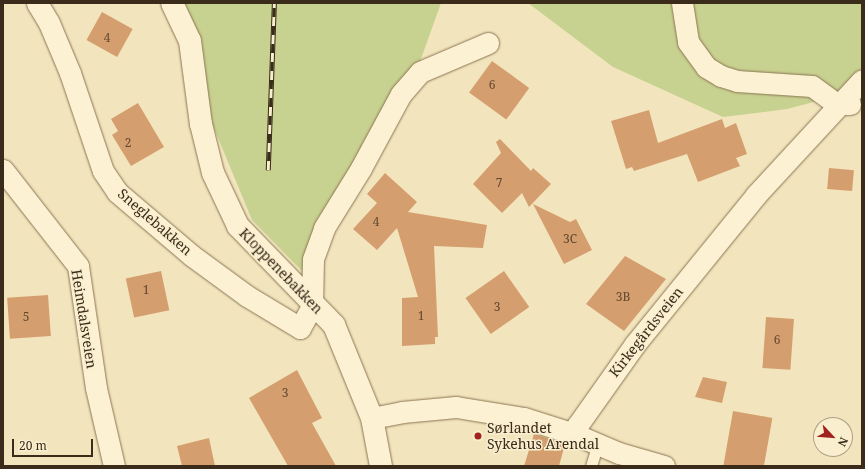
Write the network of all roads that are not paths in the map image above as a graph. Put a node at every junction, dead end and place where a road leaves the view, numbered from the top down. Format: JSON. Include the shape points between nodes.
{"nodes":[{"id":1,"x":37,"y":3,"type":"edge"},
{"id":2,"x":172,"y":3,"type":"edge"},
{"id":3,"x":682,"y":3,"type":"edge"},
{"id":4,"x":488,"y":43,"type":"dead end"},
{"id":5,"x":862,"y":80,"type":"edge"},
{"id":6,"x":862,"y":100,"type":"edge"},
{"id":7,"x":837,"y":104,"type":"junction"},
{"id":8,"x":3,"y":170,"type":"edge"},
{"id":9,"x":312,"y":306,"type":"junction"},
{"id":10,"x":372,"y":418,"type":"junction"},
{"id":11,"x":574,"y":434,"type":"junction"},
{"id":12,"x":598,"y":442,"type":"junction"},
{"id":13,"x":114,"y":466,"type":"edge"},
{"id":14,"x":381,"y":466,"type":"edge"},
{"id":15,"x":591,"y":466,"type":"edge"},
{"id":16,"x":664,"y":466,"type":"edge"}],
"edges":[{"from":1,"to":9,"type":"street","name":"Sneglebakken","via":[[49,23],[70,73],[103,171],[117,192],[191,255],[247,296],[300,328]]},
{"from":2,"to":9,"type":"main road","name":"Kloppenebakken","via":[[190,41],[201,124],[213,173],[238,226]]},
{"from":3,"to":7,"type":"street","via":[[688,42],[706,67],[736,81],[812,86]]},
{"from":4,"to":9,"type":"street","via":[[420,72],[400,94],[361,168],[324,228],[313,259]]},
{"from":5,"to":7,"type":"street","name":"Kirkegårdsveien"},
{"from":6,"to":7,"type":"street"},
{"from":7,"to":11,"type":"street","name":"Kirkegårdsveien","via":[[756,195],[635,344],[577,426]]},
{"from":8,"to":13,"type":"street","name":"Heimdalsveien","via":[[78,266],[96,388]]},
{"from":9,"to":10,"type":"main road","name":"Kloppenebakken","via":[[334,325]]},
{"from":10,"to":11,"type":"street","via":[[402,412],[456,407],[524,418]]},
{"from":10,"to":14,"type":"main road","name":"Kloppenebakken"},
{"from":11,"to":12,"type":"street"},
{"from":12,"to":15,"type":"lane"},
{"from":12,"to":16,"type":"street","via":[[619,453]]}]}
